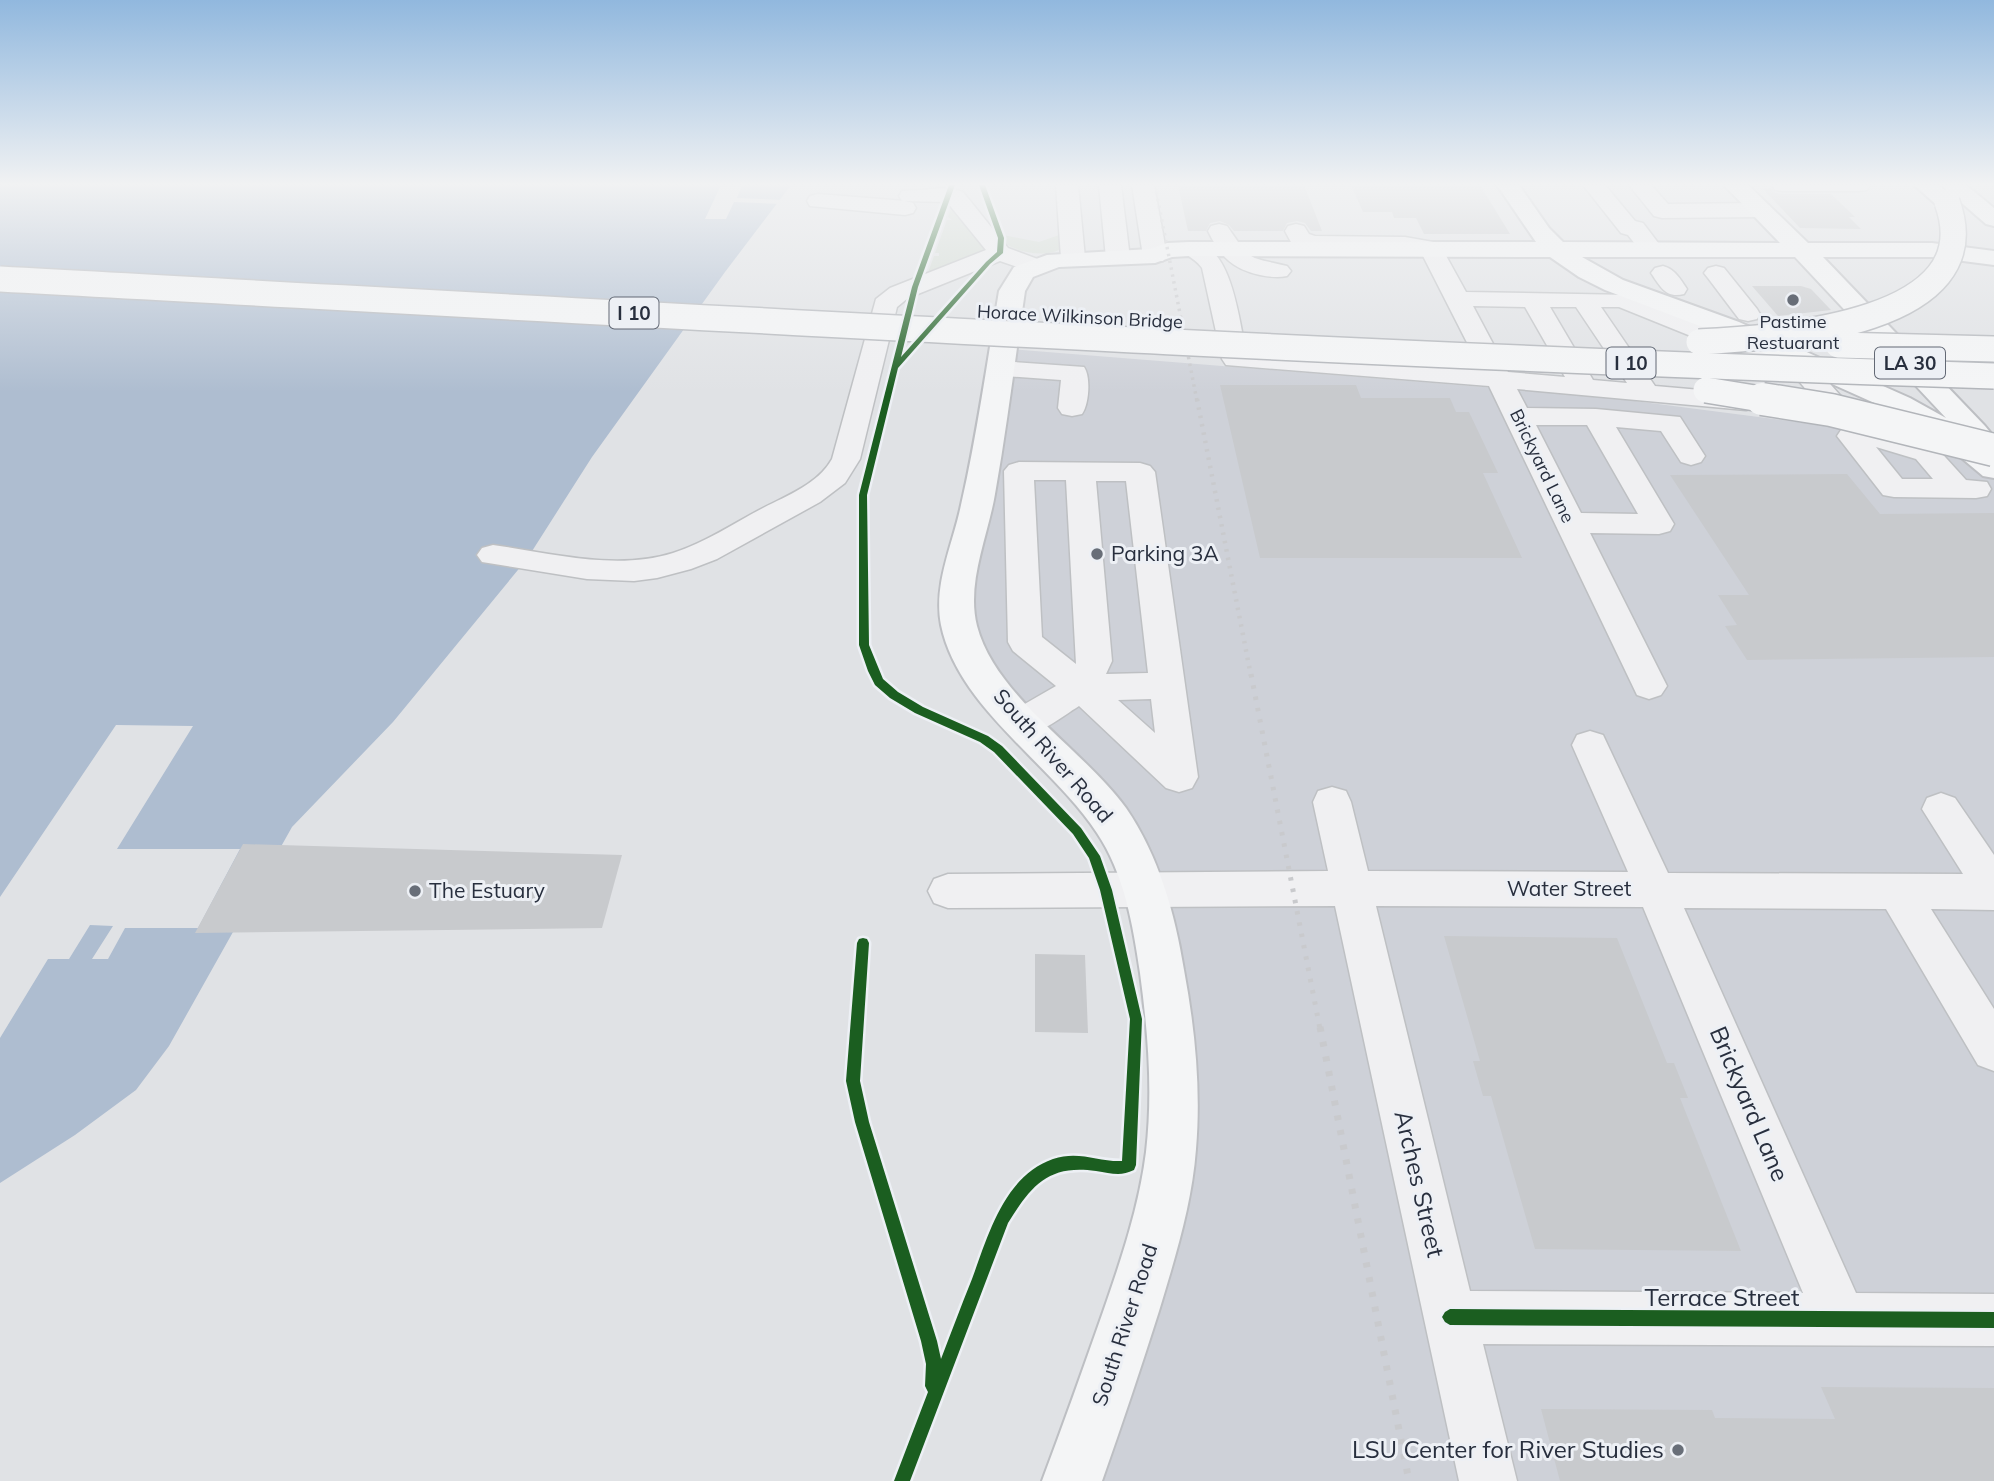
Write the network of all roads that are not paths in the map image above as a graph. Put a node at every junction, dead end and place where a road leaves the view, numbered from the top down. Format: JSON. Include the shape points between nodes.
{"nodes":[{"id":1,"x":1027,"y":254,"type":"edge"},
{"id":2,"x":1043,"y":254,"type":"edge"},
{"id":3,"x":1155,"y":254,"type":"edge"},
{"id":4,"x":1206,"y":254,"type":"edge"},
{"id":5,"x":1221,"y":254,"type":"edge"},
{"id":6,"x":1232,"y":254,"type":"edge"},
{"id":7,"x":1309,"y":254,"type":"edge"},
{"id":8,"x":1425,"y":254,"type":"edge"},
{"id":9,"x":1494,"y":254,"type":"edge"},
{"id":10,"x":1563,"y":254,"type":"edge"},
{"id":11,"x":1805,"y":254,"type":"edge"},
{"id":12,"x":1968,"y":254,"type":"edge"},
{"id":13,"x":1981,"y":254,"type":"edge"},
{"id":14,"x":1994,"y":257,"type":"edge"},
{"id":15,"x":1437,"y":260,"type":"junction"},
{"id":16,"x":0,"y":261,"type":"edge"},
{"id":17,"x":1588,"y":272,"type":"junction"},
{"id":18,"x":1716,"y":273,"type":"junction"},
{"id":19,"x":1825,"y":273,"type":"junction"},
{"id":20,"x":1984,"y":275,"type":"edge"},
{"id":21,"x":0,"y":279,"type":"edge"},
{"id":22,"x":1458,"y":299,"type":"junction"},
{"id":23,"x":1533,"y":299,"type":"junction"},
{"id":24,"x":1584,"y":300,"type":"junction"},
{"id":25,"x":1941,"y":304,"type":"dead end"},
{"id":26,"x":1748,"y":314,"type":"dead end"},
{"id":27,"x":1699,"y":342,"type":"junction"},
{"id":28,"x":1268,"y":347,"type":"junction"},
{"id":29,"x":1994,"y":349,"type":"edge"},
{"id":30,"x":1000,"y":369,"type":"junction"},
{"id":31,"x":1994,"y":376,"type":"edge"},
{"id":32,"x":1500,"y":381,"type":"junction"},
{"id":33,"x":1584,"y":388,"type":"junction"},
{"id":34,"x":1647,"y":393,"type":"junction"},
{"id":35,"x":1072,"y":408,"type":"dead end"},
{"id":36,"x":1518,"y":416,"type":"junction"},
{"id":37,"x":1596,"y":417,"type":"junction"},
{"id":38,"x":1856,"y":431,"type":"junction"},
{"id":39,"x":1994,"y":452,"type":"edge"},
{"id":40,"x":1691,"y":456,"type":"dead end"},
{"id":41,"x":1080,"y":471,"type":"junction"},
{"id":42,"x":1983,"y":489,"type":"edge"},
{"id":43,"x":1570,"y":523,"type":"junction"},
{"id":44,"x":493,"y":555,"type":"dead end"},
{"id":45,"x":1167,"y":686,"type":"junction"},
{"id":46,"x":1649,"y":686,"type":"dead end"},
{"id":47,"x":1081,"y":687,"type":"junction"},
{"id":48,"x":1024,"y":722,"type":"junction"},
{"id":49,"x":1590,"y":745,"type":"dead end"},
{"id":50,"x":1332,"y":802,"type":"dead end"},
{"id":51,"x":1941,"y":810,"type":"dead end"},
{"id":52,"x":1350,"y":888,"type":"junction"},
{"id":53,"x":1144,"y":890,"type":"junction"},
{"id":54,"x":1656,"y":890,"type":"junction"},
{"id":55,"x":1994,"y":890,"type":"edge"},
{"id":56,"x":948,"y":891,"type":"dead end"},
{"id":57,"x":1897,"y":891,"type":"junction"},
{"id":58,"x":1994,"y":1050,"type":"edge"},
{"id":59,"x":1450,"y":1317,"type":"junction"},
{"id":60,"x":1841,"y":1319,"type":"junction"},
{"id":61,"x":1994,"y":1320,"type":"edge"},
{"id":62,"x":1072,"y":1481,"type":"edge"},
{"id":63,"x":1488,"y":1481,"type":"edge"}],
"edges":[{"from":1,"to":44,"type":"street","via":[[977,260],[889,298],[846,459],[836,479],[818,491],[710,548],[652,569],[598,570]]},
{"from":2,"to":30,"type":"main road","name":"South River Road","via":[[1023,272],[1013,290]]},
{"from":3,"to":4,"type":"main road","via":[[1170,265]]},
{"from":5,"to":32,"type":"street","via":[[1235,359]]},
{"from":6,"to":15,"type":"main road","via":[[1279,271]]},
{"from":7,"to":15,"type":"main road"},
{"from":8,"to":15,"type":"street"},
{"from":9,"to":15,"type":"main road"},
{"from":10,"to":17,"type":"main road"},
{"from":11,"to":19,"type":"main road"},
{"from":12,"to":14,"type":"main road"},
{"from":13,"to":20,"type":"main road"},
{"from":15,"to":17,"type":"main road"},
{"from":15,"to":22,"type":"street","name":"Brickyard Lane"},
{"from":16,"to":27,"type":"main road","name":"Horace Wilkinson Bridge","number":"I 10","via":[[1338,331]]},
{"from":17,"to":18,"type":"main road","via":[[1669,281]]},
{"from":17,"to":42,"type":"main road","number":"LA 30","via":[[1730,328],[1900,404],[1944,429]]},
{"from":18,"to":19,"type":"main road"},
{"from":18,"to":26,"type":"street"},
{"from":19,"to":20,"type":"main road"},
{"from":19,"to":39,"type":"main road","number":"LA 30"},
{"from":21,"to":28,"type":"main road","name":"Horace Wilkinson Bridge","number":"I 10","bridge":true},
{"from":22,"to":23,"type":"street"},
{"from":22,"to":32,"type":"street","name":"Brickyard Lane"},
{"from":23,"to":24,"type":"street"},
{"from":23,"to":33,"type":"street"},
{"from":24,"to":34,"type":"street"},
{"from":24,"to":38,"type":"street","via":[[1622,300],[1806,373]]},
{"from":25,"to":27,"type":"main road","bridge":true,"via":[[1900,319],[1849,329]]},
{"from":27,"to":29,"type":"main road","number":"I 10","bridge":true},
{"from":28,"to":31,"type":"main road","number":"I 10","bridge":true},
{"from":28,"to":39,"type":"main road","bridge":true,"via":[[1749,395],[1882,421]]},
{"from":30,"to":35,"type":"street","via":[[1075,373]]},
{"from":30,"to":48,"type":"main road","name":"South River Road","via":[[977,508],[958,581],[957,614],[972,661]]},
{"from":32,"to":33,"type":"street"},
{"from":32,"to":36,"type":"street","name":"Brickyard Lane"},
{"from":33,"to":34,"type":"street"},
{"from":34,"to":38,"type":"street","via":[[1763,405]]},
{"from":36,"to":37,"type":"street"},
{"from":36,"to":43,"type":"street","name":"Brickyard Lane"},
{"from":37,"to":40,"type":"street","via":[[1671,423]]},
{"from":37,"to":43,"type":"street","via":[[1659,524]]},
{"from":38,"to":42,"type":"street","via":[[1926,453]]},
{"from":38,"to":42,"type":"street","via":[[1851,436],[1894,488]]},
{"from":41,"to":45,"type":"street","via":[[1140,471]]},
{"from":41,"to":47,"type":"street","via":[[1095,661]]},
{"from":41,"to":47,"type":"street","via":[[1019,471],[1025,642]]},
{"from":43,"to":46,"type":"street","name":"Brickyard Lane"},
{"from":45,"to":47,"type":"street"},
{"from":45,"to":47,"type":"street","via":[[1179,777]]},
{"from":47,"to":48,"type":"street"},
{"from":48,"to":53,"type":"main road","name":"South River Road","via":[[1110,819]]},
{"from":49,"to":54,"type":"street","name":"Brickyard Lane"},
{"from":50,"to":52,"type":"street","name":"Arches Street"},
{"from":51,"to":55,"type":"street"},
{"from":52,"to":53,"type":"street","name":"Water Street"},
{"from":52,"to":54,"type":"street","name":"Water Street"},
{"from":52,"to":59,"type":"street","name":"Arches Street"},
{"from":53,"to":56,"type":"street","name":"Water Street"},
{"from":53,"to":62,"type":"main road","name":"South River Road","via":[[1167,999],[1173,1062],[1171,1149],[1155,1237]]},
{"from":54,"to":57,"type":"street","name":"Water Street"},
{"from":54,"to":60,"type":"street","name":"Brickyard Lane"},
{"from":55,"to":57,"type":"street","name":"Water Street"},
{"from":57,"to":58,"type":"street"},
{"from":59,"to":60,"type":"street","name":"Terrace Street"},
{"from":59,"to":63,"type":"street","name":"Arches Street"},
{"from":60,"to":61,"type":"street","name":"Terrace Street"}]}
